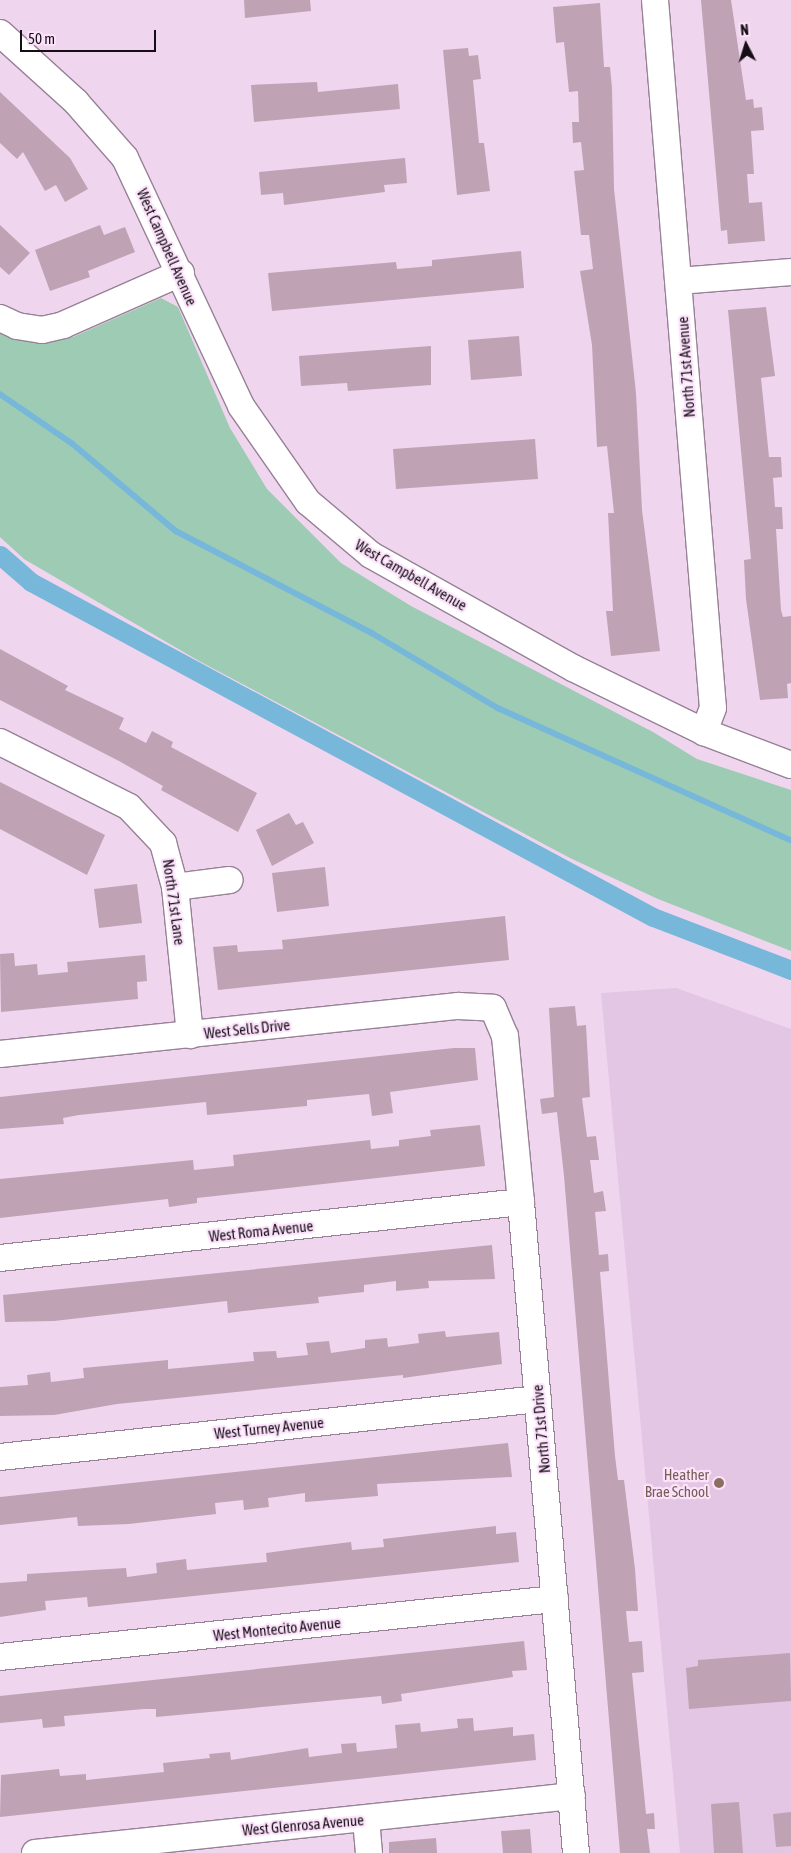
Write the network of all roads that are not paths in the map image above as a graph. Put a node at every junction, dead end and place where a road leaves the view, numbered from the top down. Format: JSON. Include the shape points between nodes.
{"nodes":[{"id":1,"x":655,"y":0,"type":"edge"},
{"id":2,"x":0,"y":33,"type":"edge"},
{"id":3,"x":791,"y":272,"type":"edge"},
{"id":4,"x":181,"y":273,"type":"junction"},
{"id":5,"x":679,"y":281,"type":"junction"},
{"id":6,"x":0,"y":318,"type":"edge"},
{"id":7,"x":704,"y":732,"type":"junction"},
{"id":8,"x":0,"y":742,"type":"edge"},
{"id":9,"x":791,"y":765,"type":"edge"},
{"id":10,"x":230,"y":880,"type":"dead end"},
{"id":11,"x":175,"y":887,"type":"junction"},
{"id":12,"x":493,"y":1008,"type":"joint"},
{"id":13,"x":190,"y":1035,"type":"junction"},
{"id":14,"x":0,"y":1054,"type":"edge"},
{"id":15,"x":521,"y":1202,"type":"junction"},
{"id":16,"x":0,"y":1258,"type":"edge"},
{"id":17,"x":538,"y":1399,"type":"junction"},
{"id":18,"x":0,"y":1457,"type":"edge"},
{"id":19,"x":555,"y":1600,"type":"junction"},
{"id":20,"x":0,"y":1657,"type":"edge"},
{"id":21,"x":572,"y":1796,"type":"junction"},
{"id":22,"x":366,"y":1819,"type":"junction"},
{"id":23,"x":168,"y":1846,"type":"edge"},
{"id":24,"x":35,"y":1853,"type":"edge"},
{"id":25,"x":369,"y":1853,"type":"edge"},
{"id":26,"x":576,"y":1853,"type":"edge"}],
"edges":[{"from":1,"to":5,"type":"street","name":"North 71st Avenue"},
{"from":2,"to":4,"type":"street","name":"West Campbell Avenue","via":[[76,102],[125,158]]},
{"from":3,"to":5,"type":"street"},
{"from":4,"to":6,"type":"street","via":[[63,325],[42,330],[17,326]]},
{"from":4,"to":7,"type":"street","name":"West Campbell Avenue","via":[[240,406],[287,477],[334,526],[371,554],[556,658]]},
{"from":5,"to":7,"type":"street","name":"North 71st Avenue","via":[[713,708]]},
{"from":7,"to":9,"type":"street","name":"West Campbell Avenue"},
{"from":8,"to":11,"type":"street","name":"North 71st Lane","via":[[129,807],[163,843]]},
{"from":10,"to":11,"type":"street"},
{"from":11,"to":13,"type":"street","name":"North 71st Lane"},
{"from":12,"to":13,"type":"street","name":"West Sells Drive","via":[[458,1006]]},
{"from":12,"to":15,"type":"street","name":"North 71st Drive","via":[[505,1036]]},
{"from":13,"to":14,"type":"street","name":"West Sells Drive"},
{"from":15,"to":16,"type":"street","name":"West Roma Avenue"},
{"from":15,"to":17,"type":"street","name":"North 71st Drive"},
{"from":17,"to":18,"type":"street","name":"West Turney Avenue"},
{"from":17,"to":19,"type":"street","name":"North 71st Drive"},
{"from":19,"to":20,"type":"street","name":"West Montecito Avenue"},
{"from":19,"to":21,"type":"street","name":"North 71st Drive"},
{"from":21,"to":22,"type":"street","name":"West Glenrosa Avenue"},
{"from":21,"to":26,"type":"street","name":"North 71st Drive"},
{"from":22,"to":23,"type":"street","name":"West Glenrosa Avenue"},
{"from":22,"to":25,"type":"street"},
{"from":23,"to":24,"type":"street","name":"West Glenrosa Avenue"}]}
